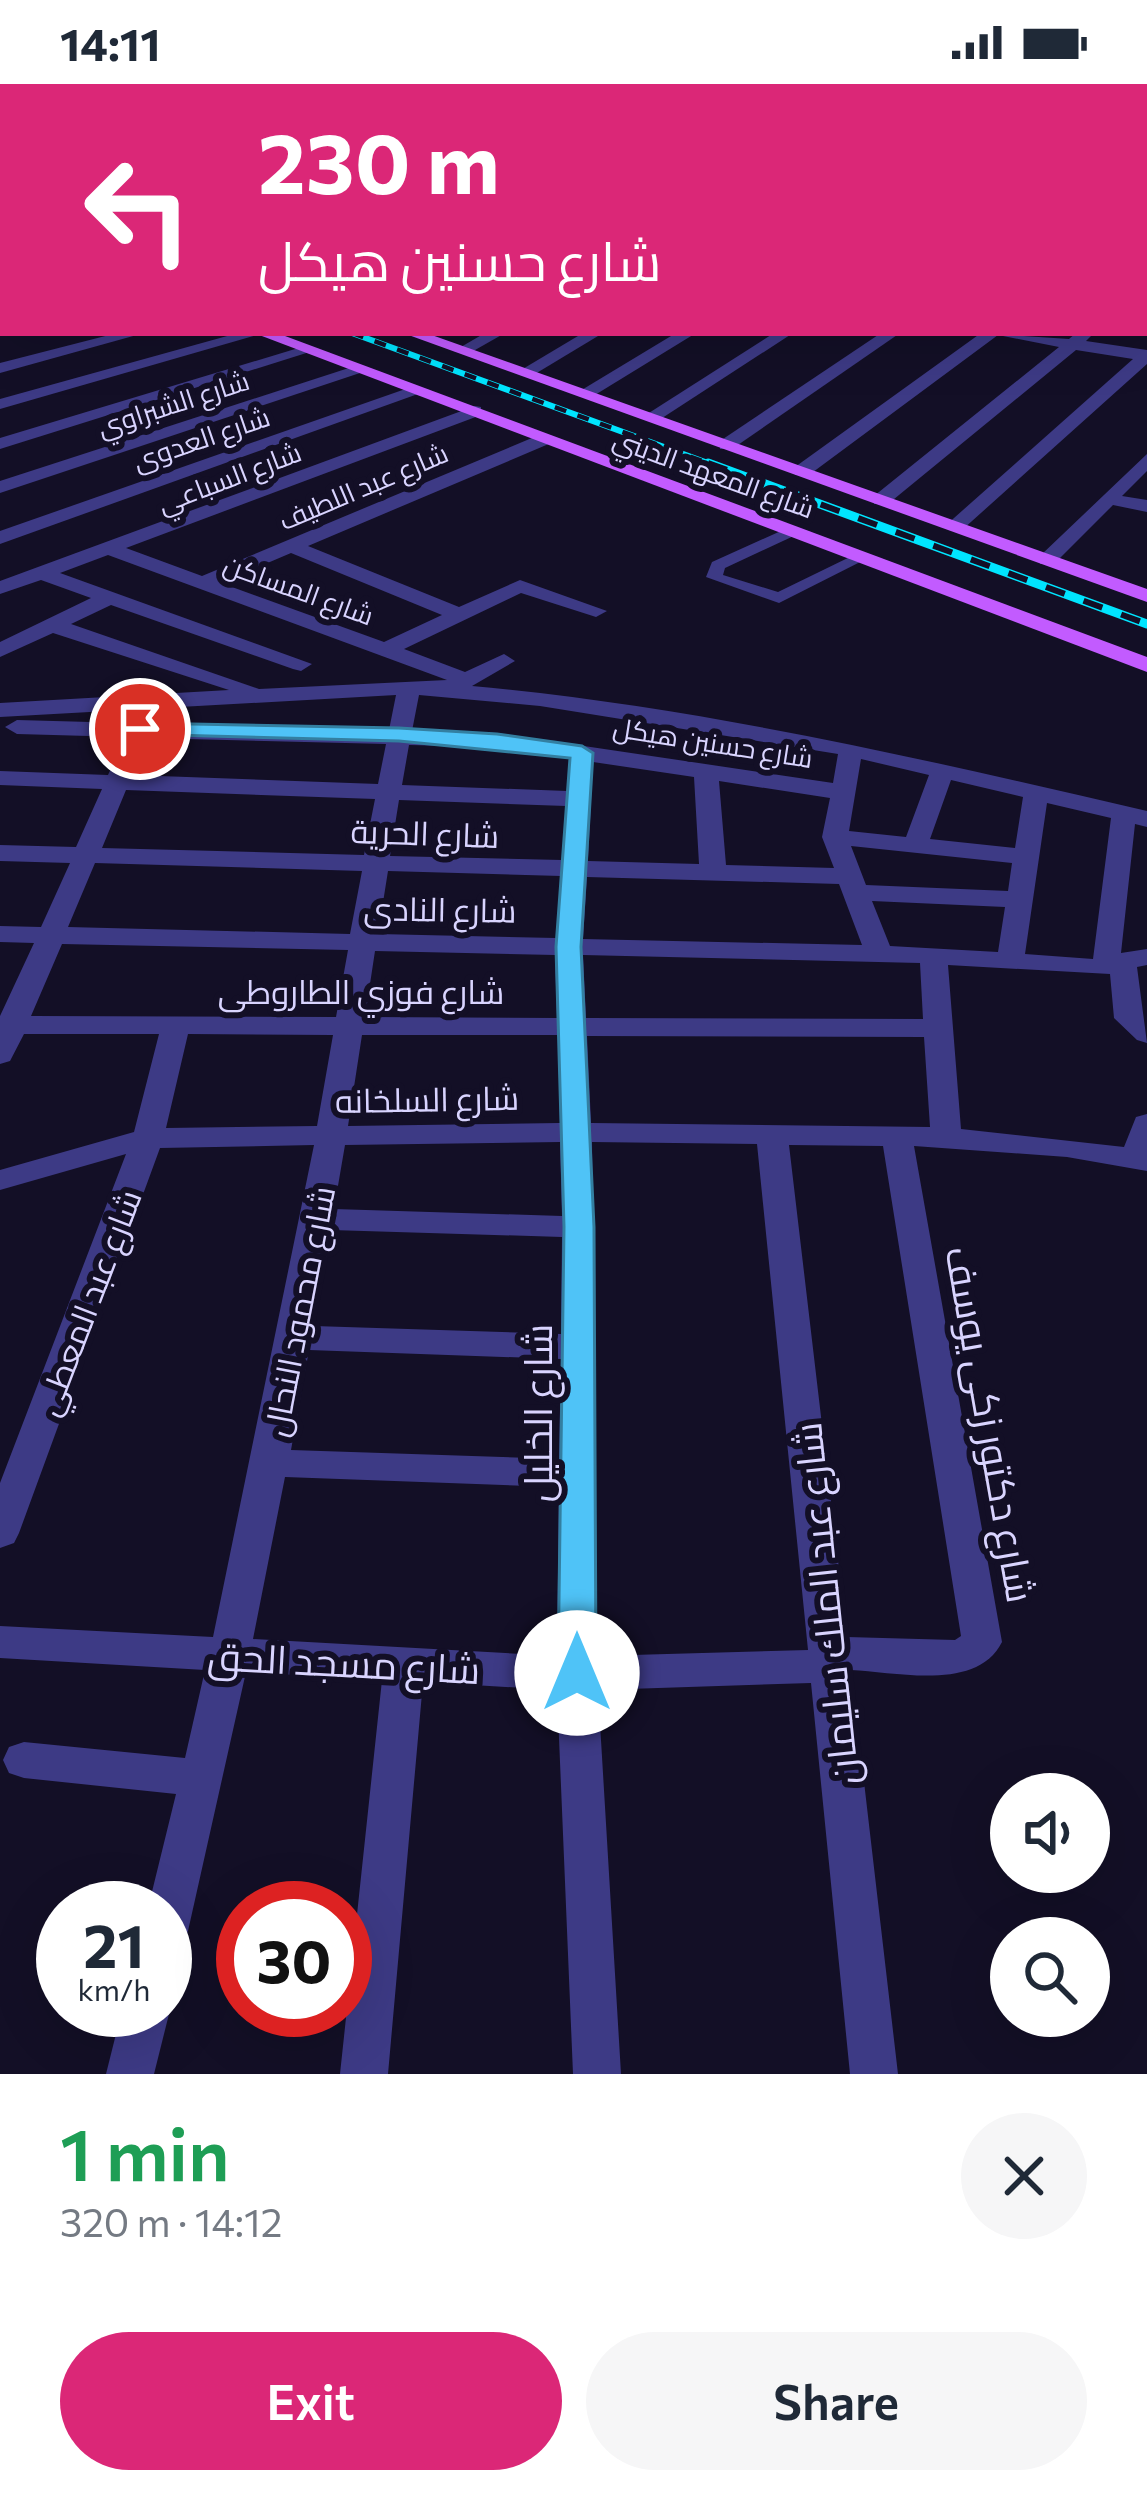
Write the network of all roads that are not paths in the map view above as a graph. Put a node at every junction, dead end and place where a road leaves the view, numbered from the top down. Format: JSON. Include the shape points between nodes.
{"nodes":[{"id":1,"x":124,"y":336,"type":"edge"},
{"id":2,"x":248,"y":336,"type":"edge"},
{"id":3,"x":269,"y":336,"type":"edge"},
{"id":4,"x":420,"y":336,"type":"edge"},
{"id":5,"x":491,"y":336,"type":"edge"},
{"id":6,"x":590,"y":336,"type":"edge"},
{"id":7,"x":683,"y":336,"type":"edge"},
{"id":8,"x":780,"y":336,"type":"edge"},
{"id":9,"x":888,"y":336,"type":"edge"},
{"id":10,"x":987,"y":336,"type":"edge"},
{"id":11,"x":1042,"y":336,"type":"edge"},
{"id":12,"x":1079,"y":339,"type":"edge"},
{"id":13,"x":311,"y":349,"type":"junction"},
{"id":14,"x":462,"y":351,"type":"junction"},
{"id":15,"x":1146,"y":355,"type":"edge"},
{"id":16,"x":0,"y":368,"type":"edge"},
{"id":17,"x":364,"y":369,"type":"junction"},
{"id":18,"x":524,"y":373,"type":"junction"},
{"id":19,"x":420,"y":390,"type":"junction"},
{"id":20,"x":584,"y":394,"type":"junction"},
{"id":21,"x":0,"y":404,"type":"edge"},
{"id":22,"x":475,"y":412,"type":"junction"},
{"id":23,"x":650,"y":418,"type":"junction"},
{"id":24,"x":57,"y":427,"type":"junction"},
{"id":25,"x":544,"y":439,"type":"junction"},
{"id":26,"x":0,"y":444,"type":"edge"},
{"id":27,"x":726,"y":445,"type":"junction"},
{"id":28,"x":115,"y":450,"type":"junction"},
{"id":29,"x":1144,"y":467,"type":"edge"},
{"id":30,"x":802,"y":471,"type":"junction"},
{"id":31,"x":177,"y":475,"type":"junction"},
{"id":32,"x":0,"y":488,"type":"edge"},
{"id":33,"x":1110,"y":499,"type":"junction"},
{"id":34,"x":881,"y":500,"type":"junction"},
{"id":35,"x":242,"y":501,"type":"junction"},
{"id":36,"x":1147,"y":506,"type":"edge"},
{"id":37,"x":955,"y":526,"type":"junction"},
{"id":38,"x":791,"y":531,"type":"junction"},
{"id":39,"x":0,"y":538,"type":"edge"},
{"id":40,"x":291,"y":546,"type":"junction"},
{"id":41,"x":113,"y":550,"type":"junction"},
{"id":42,"x":862,"y":557,"type":"junction"},
{"id":43,"x":1048,"y":560,"type":"junction"},
{"id":44,"x":46,"y":575,"type":"junction"},
{"id":45,"x":203,"y":583,"type":"junction"},
{"id":46,"x":0,"y":588,"type":"edge"},
{"id":47,"x":233,"y":594,"type":"junction"},
{"id":48,"x":1147,"y":596,"type":"edge"},
{"id":49,"x":110,"y":598,"type":"junction"},
{"id":50,"x":596,"y":611,"type":"dead end"},
{"id":51,"x":459,"y":614,"type":"junction"},
{"id":52,"x":173,"y":620,"type":"junction"},
{"id":53,"x":52,"y":625,"type":"junction"},
{"id":54,"x":350,"y":637,"type":"junction"},
{"id":55,"x":0,"y":650,"type":"edge"},
{"id":56,"x":386,"y":650,"type":"junction"},
{"id":57,"x":504,"y":661,"type":"dead end"},
{"id":58,"x":301,"y":664,"type":"junction"},
{"id":59,"x":1147,"y":665,"type":"edge"},
{"id":60,"x":456,"y":685,"type":"junction"},
{"id":61,"x":409,"y":687,"type":"junction"},
{"id":62,"x":260,"y":692,"type":"junction"},
{"id":63,"x":0,"y":710,"type":"edge"},
{"id":64,"x":0,"y":727,"type":"edge"},
{"id":65,"x":140,"y":729,"type":"junction"},
{"id":66,"x":399,"y":734,"type":"junction"},
{"id":67,"x":851,"y":749,"type":"junction"},
{"id":68,"x":582,"y":753,"type":"junction"},
{"id":69,"x":942,"y":771,"type":"junction"},
{"id":70,"x":706,"y":772,"type":"junction"},
{"id":71,"x":0,"y":778,"type":"edge"},
{"id":72,"x":118,"y":782,"type":"junction"},
{"id":73,"x":387,"y":792,"type":"junction"},
{"id":74,"x":841,"y":792,"type":"junction"},
{"id":75,"x":1036,"y":793,"type":"junction"},
{"id":76,"x":579,"y":799,"type":"junction"},
{"id":77,"x":1135,"y":816,"type":"edge"},
{"id":78,"x":835,"y":837,"type":"junction"},
{"id":79,"x":915,"y":845,"type":"junction"},
{"id":80,"x":0,"y":853,"type":"edge"},
{"id":81,"x":86,"y":855,"type":"junction"},
{"id":82,"x":1026,"y":857,"type":"junction"},
{"id":83,"x":372,"y":863,"type":"junction"},
{"id":84,"x":574,"y":868,"type":"junction"},
{"id":85,"x":713,"y":872,"type":"junction"},
{"id":86,"x":851,"y":884,"type":"junction"},
{"id":87,"x":1019,"y":900,"type":"junction"},
{"id":88,"x":0,"y":934,"type":"edge"},
{"id":89,"x":52,"y":935,"type":"junction"},
{"id":90,"x":361,"y":942,"type":"junction"},
{"id":91,"x":569,"y":947,"type":"junction"},
{"id":92,"x":879,"y":954,"type":"junction"},
{"id":93,"x":933,"y":956,"type":"junction"},
{"id":94,"x":1125,"y":961,"type":"edge"},
{"id":95,"x":1010,"y":962,"type":"junction"},
{"id":96,"x":1137,"y":996,"type":"edge"},
{"id":97,"x":6,"y":1024,"type":"edge"},
{"id":98,"x":176,"y":1025,"type":"junction"},
{"id":99,"x":348,"y":1026,"type":"junction"},
{"id":100,"x":573,"y":1026,"type":"junction"},
{"id":101,"x":938,"y":1028,"type":"junction"},
{"id":102,"x":1147,"y":1034,"type":"edge"},
{"id":103,"x":0,"y":1055,"type":"edge"},
{"id":104,"x":1147,"y":1124,"type":"edge"},
{"id":105,"x":574,"y":1132,"type":"junction"},
{"id":106,"x":331,"y":1135,"type":"junction"},
{"id":107,"x":772,"y":1135,"type":"junction"},
{"id":108,"x":897,"y":1136,"type":"junction"},
{"id":109,"x":946,"y":1137,"type":"junction"},
{"id":110,"x":148,"y":1138,"type":"junction"},
{"id":111,"x":1142,"y":1159,"type":"edge"},
{"id":112,"x":0,"y":1180,"type":"edge"},
{"id":113,"x":315,"y":1219,"type":"junction"},
{"id":114,"x":579,"y":1227,"type":"junction"},
{"id":115,"x":293,"y":1337,"type":"junction"},
{"id":116,"x":578,"y":1346,"type":"junction"},
{"id":117,"x":269,"y":1463,"type":"junction"},
{"id":118,"x":578,"y":1474,"type":"junction"},
{"id":119,"x":0,"y":1533,"type":"edge"},
{"id":120,"x":0,"y":1642,"type":"edge"},
{"id":121,"x":232,"y":1654,"type":"junction"},
{"id":122,"x":831,"y":1660,"type":"junction"},
{"id":123,"x":404,"y":1664,"type":"junction"},
{"id":124,"x":577,"y":1673,"type":"junction"},
{"id":125,"x":24,"y":1760,"type":"dead end"},
{"id":126,"x":202,"y":1778,"type":"junction"},
{"id":127,"x":177,"y":1881,"type":"edge"},
{"id":128,"x":139,"y":2037,"type":"edge"},
{"id":129,"x":130,"y":2074,"type":"edge"},
{"id":130,"x":364,"y":2074,"type":"edge"},
{"id":131,"x":597,"y":2074,"type":"edge"},
{"id":132,"x":874,"y":2074,"type":"edge"}],
"edges":[{"from":1,"to":16,"type":"street"},
{"from":2,"to":21,"type":"street"},
{"from":3,"to":13,"type":"main road","name":"شارع المعهد الديني"},
{"from":4,"to":14,"type":"main road","name":"شارع المعهد الديني"},
{"from":5,"to":14,"type":"street"},
{"from":6,"to":18,"type":"street"},
{"from":7,"to":20,"type":"street"},
{"from":8,"to":23,"type":"street"},
{"from":9,"to":27,"type":"street"},
{"from":10,"to":30,"type":"street"},
{"from":11,"to":12,"type":"street"},
{"from":12,"to":15,"type":"street"},
{"from":12,"to":34,"type":"street"},
{"from":13,"to":17,"type":"main road","name":"شارع المعهد الديني"},
{"from":13,"to":24,"type":"street"},
{"from":14,"to":18,"type":"main road","name":"شارع المعهد الديني"},
{"from":15,"to":37,"type":"street"},
{"from":17,"to":19,"type":"main road","name":"شارع المعهد الديني"},
{"from":17,"to":28,"type":"street","name":"شارع الشبراوي"},
{"from":18,"to":20,"type":"main road","name":"شارع المعهد الديني"},
{"from":19,"to":22,"type":"main road","name":"شارع المعهد الديني"},
{"from":19,"to":31,"type":"street","name":"شارع العدوى"},
{"from":20,"to":23,"type":"main road","name":"شارع المعهد الديني"},
{"from":21,"to":24,"type":"street"},
{"from":22,"to":25,"type":"main road","name":"شارع المعهد الديني"},
{"from":22,"to":35,"type":"street","name":"شارع السباعي"},
{"from":23,"to":27,"type":"main road","name":"شارع المعهد الديني"},
{"from":24,"to":26,"type":"street"},
{"from":24,"to":28,"type":"street"},
{"from":25,"to":38,"type":"main road","name":"شارع المعهد الديني"},
{"from":25,"to":40,"type":"street","name":"شارع عبد اللطيف"},
{"from":27,"to":30,"type":"main road","name":"شارع المعهد الديني"},
{"from":28,"to":31,"type":"street"},
{"from":28,"to":32,"type":"street","name":"شارع الشبراوي"},
{"from":29,"to":33,"type":"street"},
{"from":30,"to":34,"type":"main road","name":"شارع المعهد الديني"},
{"from":31,"to":35,"type":"street"},
{"from":31,"to":39,"type":"street","name":"شارع العدوى"},
{"from":33,"to":36,"type":"street"},
{"from":33,"to":43,"type":"street"},
{"from":34,"to":37,"type":"main road","name":"شارع المعهد الديني"},
{"from":35,"to":41,"type":"street","name":"شارع السباعي"},
{"from":37,"to":43,"type":"main road","name":"شارع المعهد الديني"},
{"from":38,"to":42,"type":"main road","name":"شارع المعهد الديني"},
{"from":38,"to":42,"type":"lane","via":[[718,565],[714,578],[779,598]]},
{"from":40,"to":45,"type":"street","name":"شارع عبد اللطيف"},
{"from":40,"to":51,"type":"street"},
{"from":41,"to":44,"type":"street","name":"شارع السباعي"},
{"from":41,"to":45,"type":"street","name":"شارع المساكن"},
{"from":42,"to":59,"type":"main road","name":"شارع المعهد الديني"},
{"from":43,"to":48,"type":"main road","name":"شارع المعهد الديني"},
{"from":44,"to":46,"type":"street","name":"شارع السباعي"},
{"from":44,"to":49,"type":"street"},
{"from":45,"to":47,"type":"street","name":"شارع المساكن"},
{"from":47,"to":52,"type":"street"},
{"from":47,"to":54,"type":"street","name":"شارع المساكن"},
{"from":49,"to":52,"type":"street"},
{"from":49,"to":53,"type":"street"},
{"from":50,"to":51,"type":"street","via":[[520,586]]},
{"from":51,"to":56,"type":"street"},
{"from":52,"to":58,"type":"street"},
{"from":53,"to":55,"type":"street"},
{"from":53,"to":62,"type":"street"},
{"from":54,"to":56,"type":"street","name":"شارع المساكن"},
{"from":54,"to":58,"type":"street"},
{"from":56,"to":60,"type":"street","name":"شارع المساكن"},
{"from":57,"to":60,"type":"street"},
{"from":58,"to":62,"type":"street"},
{"from":60,"to":61,"type":"street"},
{"from":60,"to":67,"type":"street"},
{"from":61,"to":62,"type":"street"},
{"from":61,"to":66,"type":"street","name":"شارع محمود النحال"},
{"from":62,"to":63,"type":"street"},
{"from":64,"to":65,"type":"street","name":"شارع حسنين هيكل"},
{"from":65,"to":66,"type":"street","name":"شارع حسنين هيكل"},
{"from":65,"to":72,"type":"street"},
{"from":66,"to":68,"type":"street","name":"شارع حسنين هيكل"},
{"from":66,"to":73,"type":"street","name":"شارع محمود النحال"},
{"from":67,"to":69,"type":"street"},
{"from":67,"to":74,"type":"street"},
{"from":68,"to":70,"type":"street","name":"شارع حسنين هيكل"},
{"from":68,"to":76,"type":"street","name":"شارع الخليل"},
{"from":69,"to":75,"type":"street"},
{"from":69,"to":79,"type":"street"},
{"from":70,"to":74,"type":"street","name":"شارع حسنين هيكل"},
{"from":70,"to":85,"type":"street"},
{"from":71,"to":72,"type":"street"},
{"from":72,"to":73,"type":"street"},
{"from":72,"to":81,"type":"street"},
{"from":73,"to":76,"type":"street"},
{"from":73,"to":83,"type":"street","name":"شارع محمود النحال"},
{"from":74,"to":78,"type":"street"},
{"from":75,"to":77,"type":"street"},
{"from":75,"to":82,"type":"street"},
{"from":76,"to":84,"type":"street","name":"شارع الخليل"},
{"from":77,"to":94,"type":"street"},
{"from":78,"to":79,"type":"street"},
{"from":78,"to":86,"type":"street"},
{"from":79,"to":82,"type":"street"},
{"from":80,"to":81,"type":"street","name":"شارع الحرية"},
{"from":81,"to":83,"type":"street","name":"شارع الحرية"},
{"from":81,"to":89,"type":"street"},
{"from":82,"to":87,"type":"street"},
{"from":83,"to":84,"type":"street","name":"شارع الحرية"},
{"from":83,"to":90,"type":"street","name":"شارع محمود النحال"},
{"from":84,"to":85,"type":"street","name":"شارع الحرية"},
{"from":84,"to":91,"type":"street","name":"شارع الخليل"},
{"from":85,"to":86,"type":"street","name":"شارع الحرية"},
{"from":86,"to":87,"type":"street","name":"شارع الحرية"},
{"from":86,"to":92,"type":"street"},
{"from":87,"to":95,"type":"street"},
{"from":88,"to":89,"type":"street","name":"شارع النادى"},
{"from":89,"to":90,"type":"street","name":"شارع النادى"},
{"from":89,"to":97,"type":"street"},
{"from":90,"to":91,"type":"street","name":"شارع النادى"},
{"from":90,"to":99,"type":"street","name":"شارع محمود النحال"},
{"from":91,"to":92,"type":"street","name":"شارع النادى"},
{"from":91,"to":100,"type":"street","name":"شارع الخليل"},
{"from":92,"to":93,"type":"street","name":"شارع النادى"},
{"from":93,"to":95,"type":"street","name":"شارع النادى"},
{"from":93,"to":101,"type":"street"},
{"from":94,"to":95,"type":"street","name":"شارع النادى"},
{"from":94,"to":96,"type":"street"},
{"from":96,"to":102,"type":"street","via":[[1131,1025]]},
{"from":97,"to":98,"type":"street","name":"شارع فوزي الطاروطى"},
{"from":97,"to":103,"type":"street"},
{"from":98,"to":99,"type":"street","name":"شارع فوزي الطاروطى"},
{"from":98,"to":110,"type":"street","name":"شارع عبد المعطي"},
{"from":99,"to":100,"type":"street","name":"شارع فوزي الطاروطى"},
{"from":99,"to":106,"type":"street","name":"شارع محمود النحال"},
{"from":100,"to":101,"type":"street","name":"شارع فوزي الطاروطى"},
{"from":100,"to":105,"type":"street","name":"شارع الخليل"},
{"from":101,"to":109,"type":"street"},
{"from":104,"to":111,"type":"street"},
{"from":105,"to":106,"type":"street","name":"شارع السلخانه"},
{"from":105,"to":107,"type":"street","name":"شارع السلخانه"},
{"from":105,"to":114,"type":"street","name":"شارع الخليل"},
{"from":106,"to":110,"type":"street","name":"شارع السلخانه"},
{"from":106,"to":113,"type":"street","name":"شارع محمود النحال"},
{"from":107,"to":108,"type":"street","name":"شارع السلخانه"},
{"from":107,"to":122,"type":"street","name":"شارع عبد الملك سليمان"},
{"from":108,"to":109,"type":"street","name":"شارع السلخانه"},
{"from":108,"to":122,"type":"street","name":"شارع دكتور زكى يوسف","via":[[982,1642],[962,1657]]},
{"from":109,"to":111,"type":"street","name":"شارع السلخانه"},
{"from":110,"to":112,"type":"street","name":"شارع السلخانه"},
{"from":110,"to":119,"type":"street","name":"شارع عبد المعطي"},
{"from":113,"to":114,"type":"street"},
{"from":113,"to":115,"type":"street","name":"شارع محمود النحال"},
{"from":114,"to":116,"type":"street","name":"شارع الخليل"},
{"from":115,"to":116,"type":"street"},
{"from":115,"to":117,"type":"street","name":"شارع محمود النحال"},
{"from":116,"to":118,"type":"street","name":"شارع الخليل"},
{"from":117,"to":118,"type":"street"},
{"from":117,"to":121,"type":"street","name":"شارع محمود النحال"},
{"from":118,"to":124,"type":"street","name":"شارع الخليل"},
{"from":120,"to":121,"type":"street","name":"شارع مسجد الحق"},
{"from":121,"to":123,"type":"street","name":"شارع مسجد الحق"},
{"from":121,"to":126,"type":"street","name":"شارع محمود النحال"},
{"from":122,"to":124,"type":"street","name":"شارع مسجد الحق"},
{"from":122,"to":132,"type":"street","name":"شارع عبد الملك سليمان"},
{"from":123,"to":124,"type":"street","name":"شارع مسجد الحق"},
{"from":123,"to":130,"type":"street"},
{"from":124,"to":131,"type":"street","name":"شارع الخليل"},
{"from":125,"to":126,"type":"street"},
{"from":126,"to":127,"type":"street","name":"شارع محمود النحال"},
{"from":128,"to":129,"type":"street"}]}
